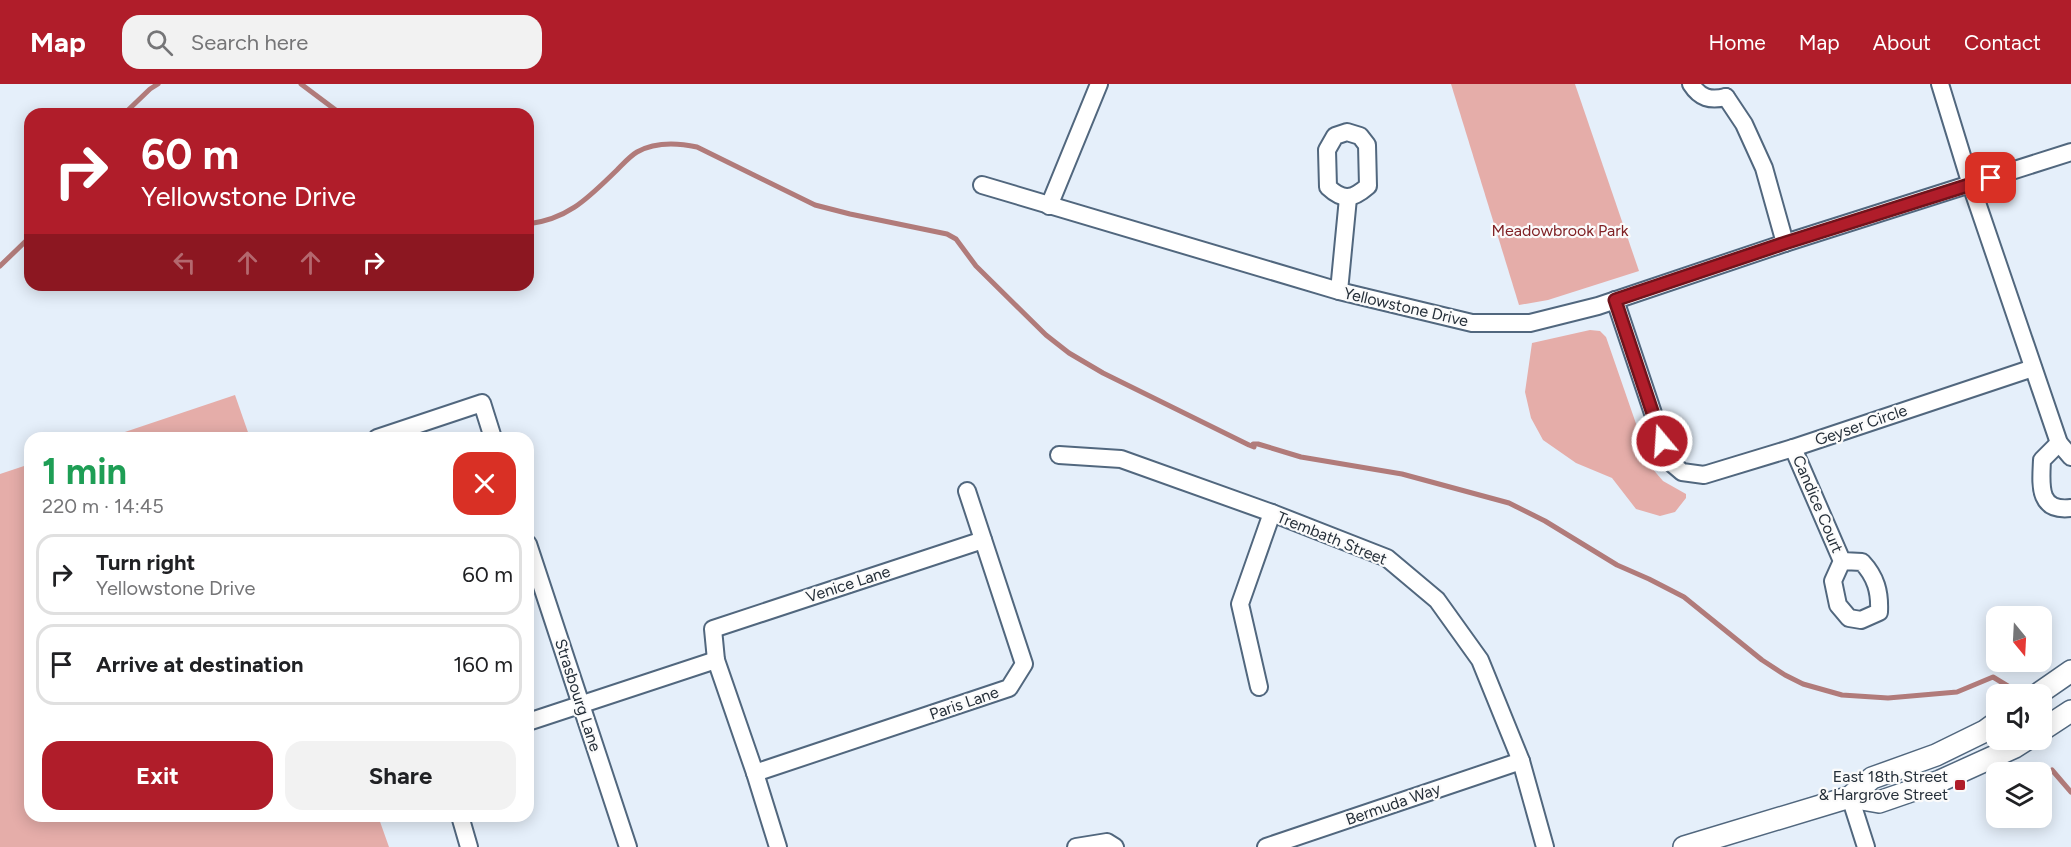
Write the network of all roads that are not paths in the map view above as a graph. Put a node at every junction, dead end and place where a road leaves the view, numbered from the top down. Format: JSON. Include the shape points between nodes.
{"nodes":[{"id":1,"x":1691,"y":84,"type":"edge"},
{"id":2,"x":1940,"y":84,"type":"edge"},
{"id":3,"x":1096,"y":85,"type":"edge"},
{"id":4,"x":1729,"y":91,"type":"edge"},
{"id":5,"x":2071,"y":152,"type":"edge"},
{"id":6,"x":982,"y":185,"type":"dead end"},
{"id":7,"x":1971,"y":185,"type":"junction"},
{"id":8,"x":1348,"y":198,"type":"dead end"},
{"id":9,"x":1049,"y":206,"type":"junction"},
{"id":10,"x":1785,"y":243,"type":"junction"},
{"id":11,"x":1339,"y":291,"type":"junction"},
{"id":12,"x":1615,"y":300,"type":"junction"},
{"id":13,"x":2032,"y":368,"type":"junction"},
{"id":14,"x":396,"y":432,"type":"edge"},
{"id":15,"x":491,"y":432,"type":"edge"},
{"id":16,"x":2059,"y":442,"type":"junction"},
{"id":17,"x":1794,"y":448,"type":"junction"},
{"id":18,"x":1059,"y":455,"type":"dead end"},
{"id":19,"x":2071,"y":457,"type":"edge"},
{"id":20,"x":967,"y":491,"type":"dead end"},
{"id":21,"x":2071,"y":508,"type":"edge"},
{"id":22,"x":1272,"y":513,"type":"junction"},
{"id":23,"x":983,"y":540,"type":"junction"},
{"id":24,"x":1842,"y":561,"type":"dead end"},
{"id":25,"x":534,"y":562,"type":"edge"},
{"id":26,"x":716,"y":660,"type":"junction"},
{"id":27,"x":2071,"y":671,"type":"edge"},
{"id":28,"x":2052,"y":684,"type":"edge"},
{"id":29,"x":1259,"y":687,"type":"dead end"},
{"id":30,"x":581,"y":705,"type":"junction"},
{"id":31,"x":2071,"y":711,"type":"edge"},
{"id":32,"x":534,"y":720,"type":"edge"},
{"id":33,"x":2052,"y":723,"type":"edge"},
{"id":34,"x":1986,"y":730,"type":"edge"},
{"id":35,"x":2006,"y":750,"type":"edge"},
{"id":36,"x":1521,"y":761,"type":"junction"},
{"id":37,"x":755,"y":773,"type":"junction"},
{"id":38,"x":1850,"y":797,"type":"junction"},
{"id":39,"x":462,"y":822,"type":"edge"},
{"id":40,"x":470,"y":847,"type":"edge"},
{"id":41,"x":628,"y":847,"type":"edge"},
{"id":42,"x":778,"y":847,"type":"edge"},
{"id":43,"x":1076,"y":847,"type":"edge"},
{"id":44,"x":1115,"y":847,"type":"edge"},
{"id":45,"x":1266,"y":847,"type":"edge"},
{"id":46,"x":1545,"y":847,"type":"edge"},
{"id":47,"x":1684,"y":847,"type":"edge"},
{"id":48,"x":1866,"y":847,"type":"edge"}],
"edges":[{"from":1,"to":4,"type":"street","via":[[1698,95],[1714,100]]},
{"from":2,"to":7,"type":"street"},
{"from":3,"to":9,"type":"street"},
{"from":4,"to":10,"type":"street","via":[[1764,168]]},
{"from":5,"to":7,"type":"street","name":"Yellowstone Drive"},
{"from":6,"to":9,"type":"street","name":"Yellowstone Drive"},
{"from":7,"to":10,"type":"street","name":"Yellowstone Drive"},
{"from":7,"to":13,"type":"street"},
{"from":8,"to":11,"type":"street"},
{"from":9,"to":11,"type":"street","name":"Yellowstone Drive"},
{"from":10,"to":12,"type":"street","name":"Yellowstone Drive"},
{"from":11,"to":12,"type":"street","name":"Yellowstone Drive","via":[[1472,323],[1530,323]]},
{"from":12,"to":17,"type":"street","name":"Geyser Circle","via":[[1669,461],[1682,472],[1704,475]]},
{"from":13,"to":16,"type":"street"},
{"from":13,"to":17,"type":"street","name":"Geyser Circle"},
{"from":14,"to":15,"type":"street","via":[[482,404]]},
{"from":16,"to":19,"type":"street"},
{"from":16,"to":21,"type":"street","via":[[2042,460],[2041,492],[2048,504],[2060,510]]},
{"from":17,"to":24,"type":"street","name":"Candice Court"},
{"from":18,"to":22,"type":"street","name":"Trembath Street","via":[[1121,459]]},
{"from":20,"to":23,"type":"street","name":"Paris Lane"},
{"from":22,"to":29,"type":"street","via":[[1240,604]]},
{"from":22,"to":36,"type":"street","name":"Trembath Street","via":[[1388,558],[1437,600],[1480,660]]},
{"from":23,"to":26,"type":"street","name":"Venice Lane","via":[[713,629]]},
{"from":23,"to":37,"type":"street","name":"Paris Lane","via":[[1024,664],[1009,688]]},
{"from":25,"to":30,"type":"street","name":"Strasbourg Lane"},
{"from":26,"to":30,"type":"street"},
{"from":26,"to":37,"type":"street"},
{"from":27,"to":28,"type":"main road"},
{"from":30,"to":32,"type":"street"},
{"from":30,"to":41,"type":"street","name":"Strasbourg Lane"},
{"from":31,"to":33,"type":"main road"},
{"from":34,"to":38,"type":"main road","via":[[1936,755],[1872,778]]},
{"from":35,"to":38,"type":"main road","via":[[1955,775],[1879,802]]},
{"from":36,"to":45,"type":"street","name":"Bermuda Way"},
{"from":36,"to":46,"type":"street","name":"Trembath Street"},
{"from":37,"to":42,"type":"street"},
{"from":38,"to":47,"type":"main road"},
{"from":38,"to":48,"type":"street"},
{"from":39,"to":40,"type":"street"},
{"from":43,"to":44,"type":"street","via":[[1107,842]]}]}
